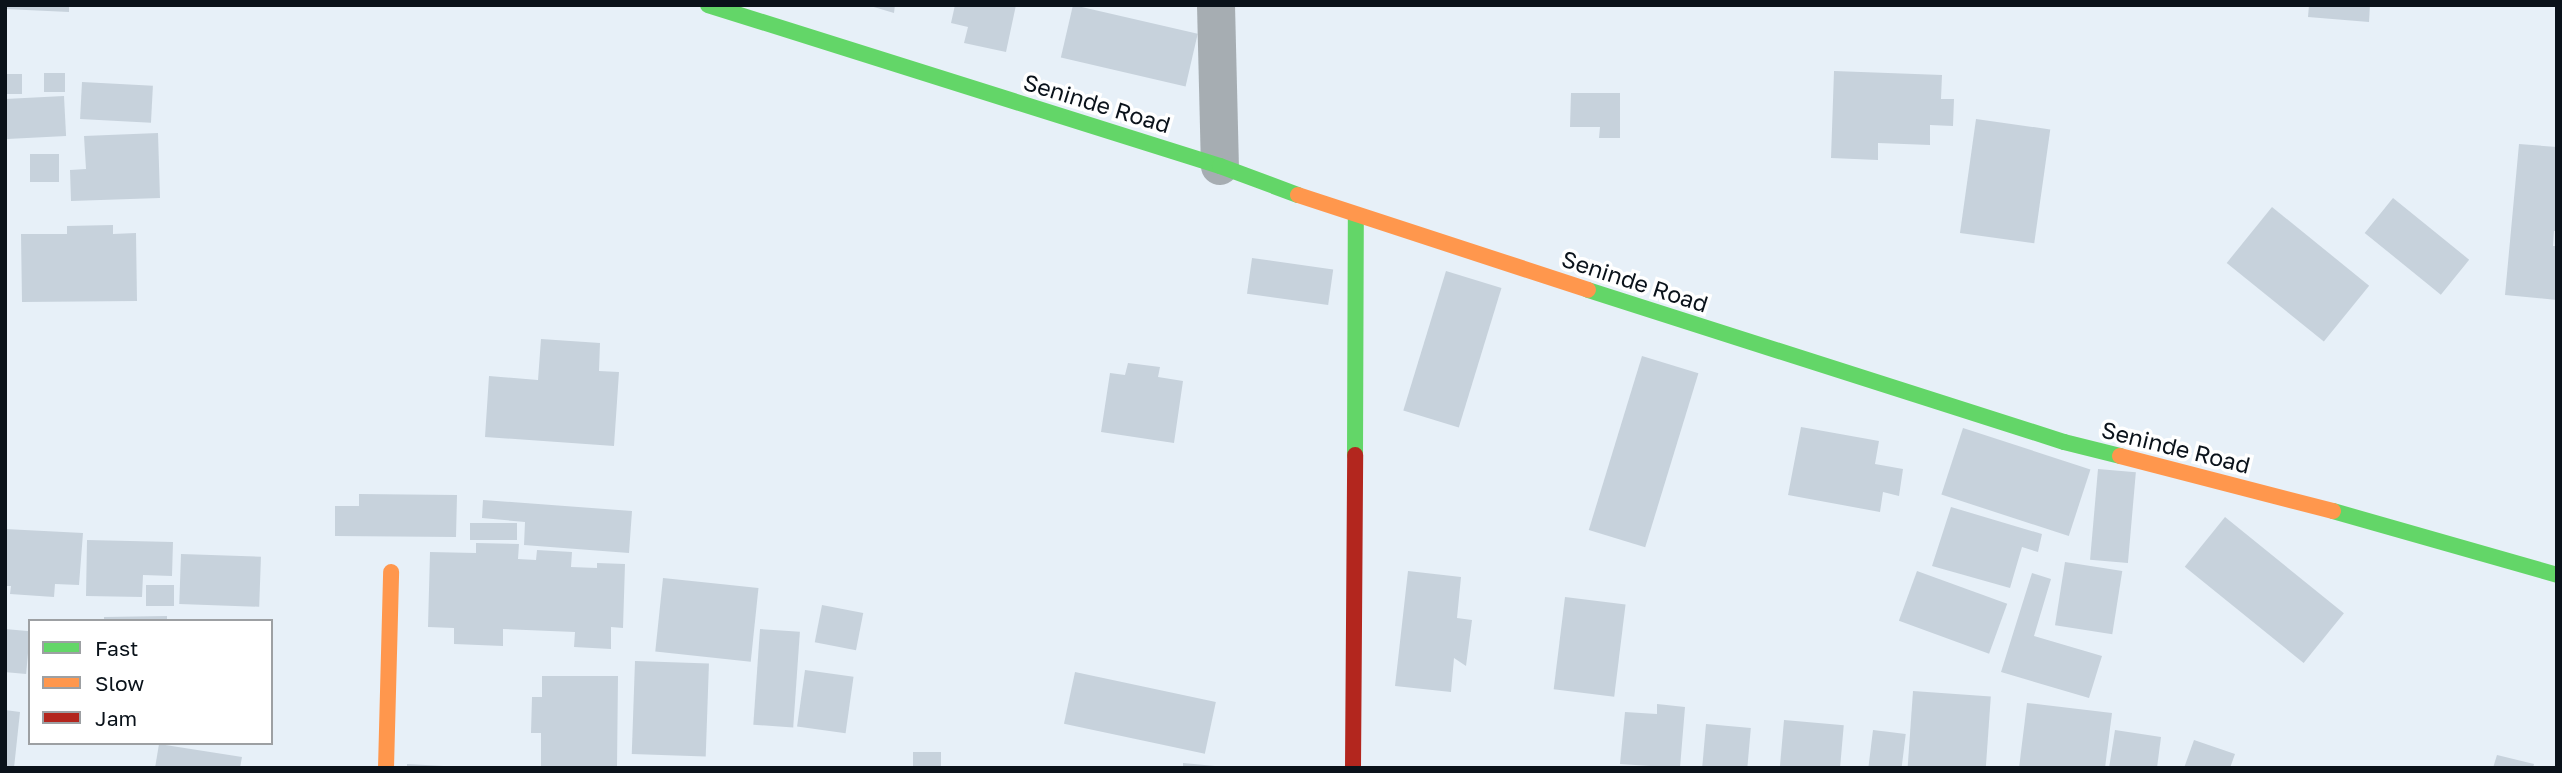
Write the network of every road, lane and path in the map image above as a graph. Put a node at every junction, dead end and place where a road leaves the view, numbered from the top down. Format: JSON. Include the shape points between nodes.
{"nodes":[{"id":1,"x":708,"y":5,"type":"edge"},
{"id":2,"x":1216,"y":5,"type":"edge"},
{"id":3,"x":1220,"y":166,"type":"junction"},
{"id":4,"x":1356,"y":216,"type":"junction"},
{"id":5,"x":390,"y":572,"type":"dead end"},
{"id":6,"x":2557,"y":575,"type":"edge"},
{"id":7,"x":386,"y":768,"type":"edge"},
{"id":8,"x":1353,"y":768,"type":"edge"}],
"edges":[{"from":1,"to":3,"type":"street","name":"Seninde Road"},
{"from":2,"to":3,"type":"street"},
{"from":3,"to":4,"type":"street","name":"Seninde Road"},
{"from":4,"to":6,"type":"street","name":"Seninde Road","via":[[2064,442],[2399,528]]},
{"from":4,"to":8,"type":"street"},
{"from":5,"to":7,"type":"street"}]}
